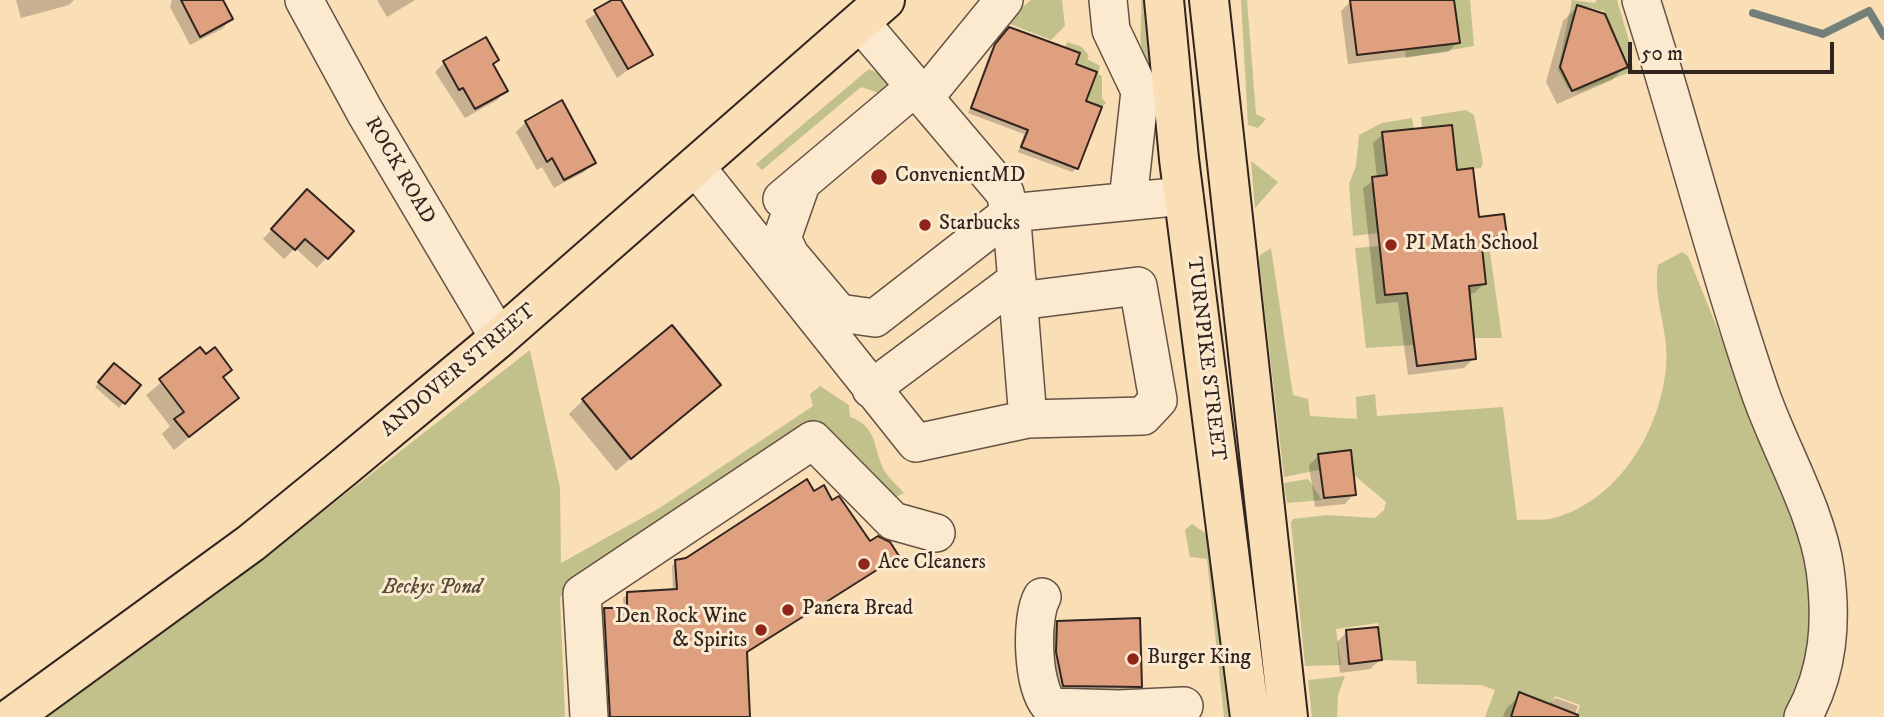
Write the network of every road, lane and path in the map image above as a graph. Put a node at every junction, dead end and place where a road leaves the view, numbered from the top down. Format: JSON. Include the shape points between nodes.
{"nodes":[{"id":1,"x":304,"y":0,"type":"edge"},
{"id":2,"x":1003,"y":0,"type":"edge"},
{"id":3,"x":1108,"y":0,"type":"edge"},
{"id":4,"x":1164,"y":0,"type":"edge"},
{"id":5,"x":1209,"y":0,"type":"edge"},
{"id":6,"x":1641,"y":0,"type":"edge"},
{"id":7,"x":873,"y":11,"type":"edge"},
{"id":8,"x":920,"y":92,"type":"junction"},
{"id":9,"x":695,"y":166,"type":"junction"},
{"id":10,"x":801,"y":184,"type":"junction"},
{"id":11,"x":1184,"y":196,"type":"junction"},
{"id":12,"x":1128,"y":201,"type":"junction"},
{"id":13,"x":1010,"y":213,"type":"junction"},
{"id":14,"x":746,"y":230,"type":"junction"},
{"id":15,"x":1018,"y":290,"type":"junction"},
{"id":16,"x":499,"y":338,"type":"junction"},
{"id":17,"x":871,"y":389,"type":"junction"},
{"id":18,"x":1028,"y":419,"type":"junction"},
{"id":19,"x":936,"y":533,"type":"dead end"},
{"id":20,"x":1042,"y":597,"type":"dead end"},
{"id":21,"x":1184,"y":706,"type":"dead end"},
{"id":22,"x":12,"y":717,"type":"edge"},
{"id":23,"x":589,"y":717,"type":"edge"},
{"id":24,"x":1250,"y":717,"type":"edge"},
{"id":25,"x":1288,"y":717,"type":"edge"},
{"id":26,"x":1803,"y":717,"type":"edge"}],
"edges":[{"from":1,"to":16,"type":"street","name":"ROCK ROAD"},
{"from":2,"to":8,"type":"street"},
{"from":3,"to":12,"type":"street","via":[[1111,30],[1140,91]]},
{"from":4,"to":11,"type":"main road","name":"TURNPIKE STREET"},
{"from":5,"to":25,"type":"main road","name":"TURNPIKE STREET"},
{"from":6,"to":26,"type":"street","via":[[1762,397],[1825,565],[1830,620],[1825,665]]},
{"from":7,"to":8,"type":"street"},
{"from":7,"to":9,"type":"main road","name":"ANDOVER STREET"},
{"from":8,"to":10,"type":"street"},
{"from":8,"to":13,"type":"street","via":[[1005,193]]},
{"from":9,"to":14,"type":"street"},
{"from":9,"to":16,"type":"main road","name":"ANDOVER STREET"},
{"from":10,"to":13,"type":"street","via":[[782,238],[790,255],[839,313],[875,318]]},
{"from":10,"to":14,"type":"street"},
{"from":11,"to":12,"type":"street"},
{"from":11,"to":24,"type":"main road","name":"TURNPIKE STREET"},
{"from":12,"to":13,"type":"street"},
{"from":13,"to":15,"type":"street"},
{"from":14,"to":17,"type":"street"},
{"from":15,"to":17,"type":"street"},
{"from":15,"to":18,"type":"street"},
{"from":15,"to":18,"type":"street","via":[[1138,286],[1158,400],[1143,416]]},
{"from":16,"to":22,"type":"main road","name":"ANDOVER STREET","via":[[251,543]]},
{"from":17,"to":18,"type":"street","via":[[916,443]]},
{"from":19,"to":23,"type":"street","via":[[893,521],[813,440],[582,594]]},
{"from":20,"to":21,"type":"street","via":[[1035,609],[1037,684],[1051,707]]}]}
